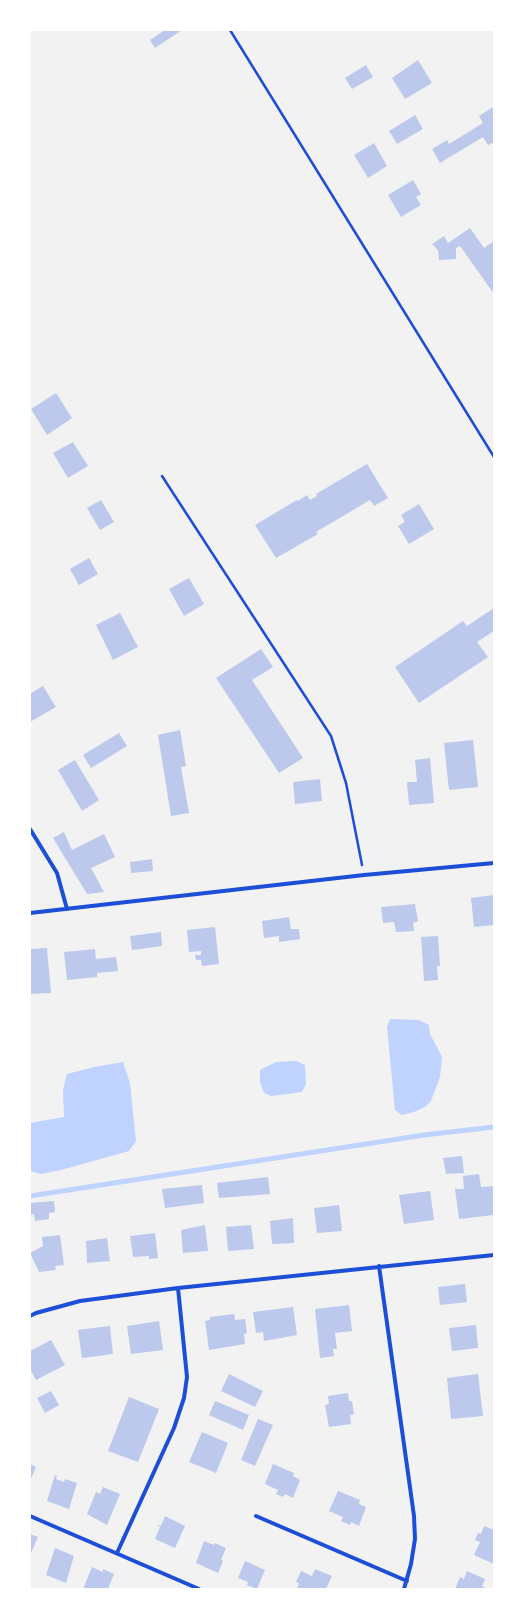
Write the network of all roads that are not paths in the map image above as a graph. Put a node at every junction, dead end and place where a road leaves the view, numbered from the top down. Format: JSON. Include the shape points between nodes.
{"nodes":[{"id":1,"x":30,"y":829,"type":"edge"},
{"id":2,"x":494,"y":863,"type":"edge"},
{"id":3,"x":67,"y":909,"type":"junction"},
{"id":4,"x":30,"y":913,"type":"edge"},
{"id":5,"x":494,"y":1255,"type":"edge"},
{"id":6,"x":379,"y":1266,"type":"junction"},
{"id":7,"x":178,"y":1288,"type":"junction"},
{"id":8,"x":30,"y":1316,"type":"edge"},
{"id":9,"x":30,"y":1516,"type":"edge"},
{"id":10,"x":256,"y":1516,"type":"dead end"},
{"id":11,"x":117,"y":1553,"type":"junction"},
{"id":12,"x":407,"y":1581,"type":"junction"},
{"id":13,"x":199,"y":1589,"type":"edge"},
{"id":14,"x":404,"y":1589,"type":"edge"}],
"edges":[{"from":1,"to":3,"type":"street","via":[[57,873]]},
{"from":2,"to":3,"type":"street"},
{"from":3,"to":4,"type":"street"},
{"from":5,"to":6,"type":"street"},
{"from":6,"to":7,"type":"street"},
{"from":6,"to":12,"type":"street","via":[[414,1516],[415,1539]]},
{"from":7,"to":8,"type":"street","via":[[80,1300]]},
{"from":7,"to":11,"type":"street","via":[[187,1377],[184,1398],[174,1428]]},
{"from":9,"to":11,"type":"street"},
{"from":10,"to":12,"type":"street"},
{"from":11,"to":13,"type":"street"},
{"from":12,"to":14,"type":"street"}]}
